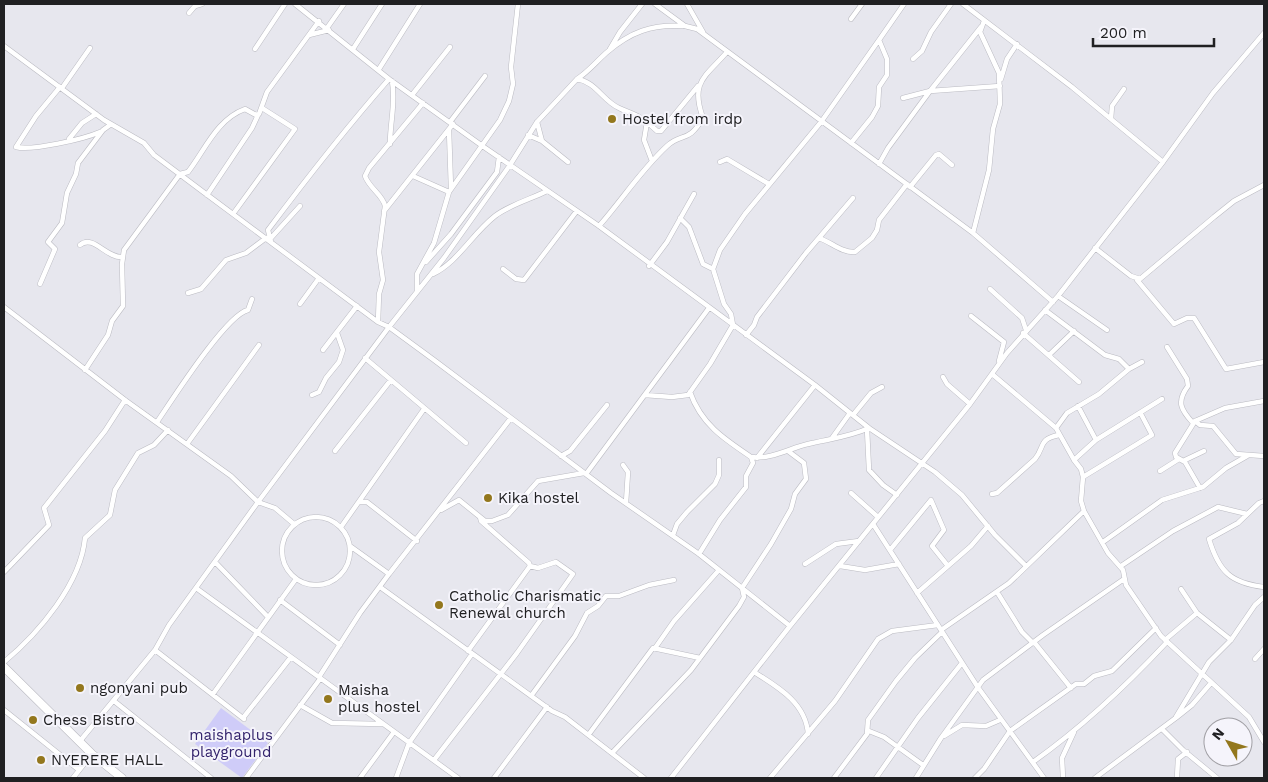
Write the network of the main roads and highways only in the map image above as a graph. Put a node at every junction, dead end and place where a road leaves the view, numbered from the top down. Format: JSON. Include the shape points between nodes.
{"nodes":[{"id":1,"x":4,"y":667,"type":"edge"},
{"id":2,"x":122,"y":778,"type":"edge"}],
"edges":[{"from":1,"to":2,"type":"highway","via":[[92,754]]}]}
